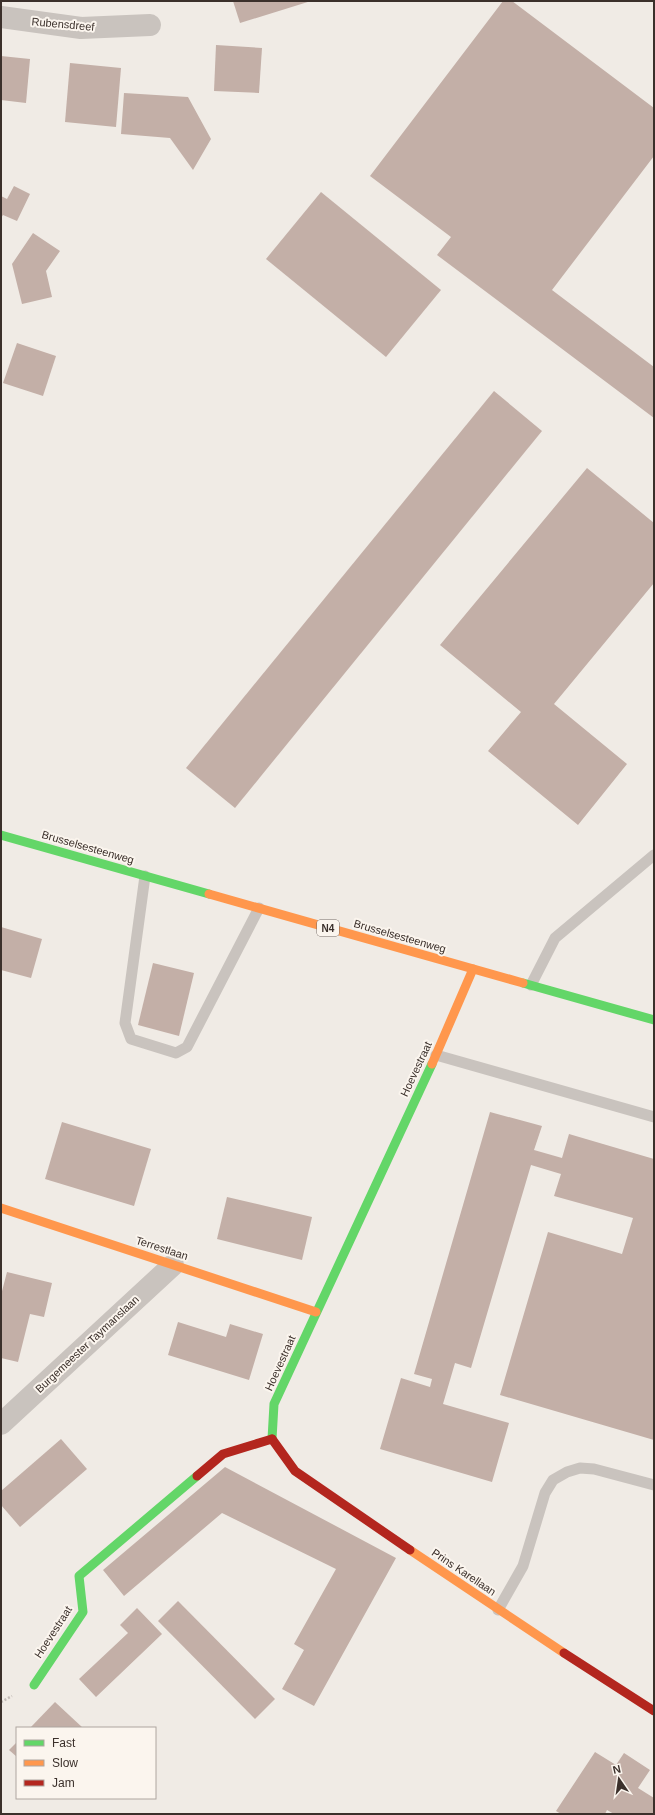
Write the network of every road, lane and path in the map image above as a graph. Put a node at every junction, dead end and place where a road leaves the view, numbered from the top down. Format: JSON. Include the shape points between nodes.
{"nodes":[{"id":1,"x":1,"y":17,"type":"edge"},
{"id":2,"x":150,"y":25,"type":"dead end"},
{"id":3,"x":1,"y":835,"type":"edge"},
{"id":4,"x":654,"y":855,"type":"edge"},
{"id":5,"x":145,"y":876,"type":"junction"},
{"id":6,"x":259,"y":908,"type":"junction"},
{"id":7,"x":473,"y":969,"type":"junction"},
{"id":8,"x":531,"y":985,"type":"junction"},
{"id":9,"x":654,"y":1020,"type":"edge"},
{"id":10,"x":436,"y":1055,"type":"junction"},
{"id":11,"x":654,"y":1117,"type":"edge"},
{"id":12,"x":1,"y":1208,"type":"edge"},
{"id":13,"x":173,"y":1265,"type":"junction"},
{"id":14,"x":316,"y":1312,"type":"junction"},
{"id":15,"x":1,"y":1424,"type":"edge"},
{"id":16,"x":272,"y":1439,"type":"junction"},
{"id":17,"x":654,"y":1484,"type":"edge"},
{"id":18,"x":498,"y":1610,"type":"junction"},
{"id":19,"x":34,"y":1685,"type":"dead end"},
{"id":20,"x":654,"y":1712,"type":"edge"}],
"edges":[{"from":1,"to":2,"type":"street","name":"Rubensdreef","via":[[81,28]]},
{"from":3,"to":5,"type":"street","name":"Brusselsesteenweg","number":"N4"},
{"from":4,"to":8,"type":"lane","via":[[555,938]]},
{"from":5,"to":6,"type":"street","name":"Brusselsesteenweg","number":"N4"},
{"from":5,"to":6,"type":"lane","via":[[125,1023],[131,1039],[176,1053],[187,1047]]},
{"from":6,"to":7,"type":"street","name":"Brusselsesteenweg","number":"N4"},
{"from":7,"to":8,"type":"street","name":"Brusselsesteenweg","number":"N4"},
{"from":7,"to":10,"type":"street","name":"Hoevestraat"},
{"from":8,"to":9,"type":"street","name":"Brusselsesteenweg","number":"N4"},
{"from":10,"to":11,"type":"lane"},
{"from":10,"to":14,"type":"street","name":"Hoevestraat"},
{"from":12,"to":13,"type":"street","name":"Terrestlaan"},
{"from":13,"to":14,"type":"street","name":"Terrestlaan"},
{"from":13,"to":15,"type":"street","name":"Burgemeester Taymanslaan"},
{"from":14,"to":16,"type":"street","name":"Hoevestraat","via":[[274,1404]]},
{"from":16,"to":18,"type":"street","name":"Prins Karellaan","via":[[295,1471]]},
{"from":16,"to":19,"type":"street","name":"Hoevestraat","via":[[223,1454],[79,1576],[83,1612]]},
{"from":17,"to":18,"type":"lane","via":[[580,1468],[553,1480],[545,1493],[523,1566]]},
{"from":18,"to":20,"type":"street","name":"Prins Karellaan"}]}
